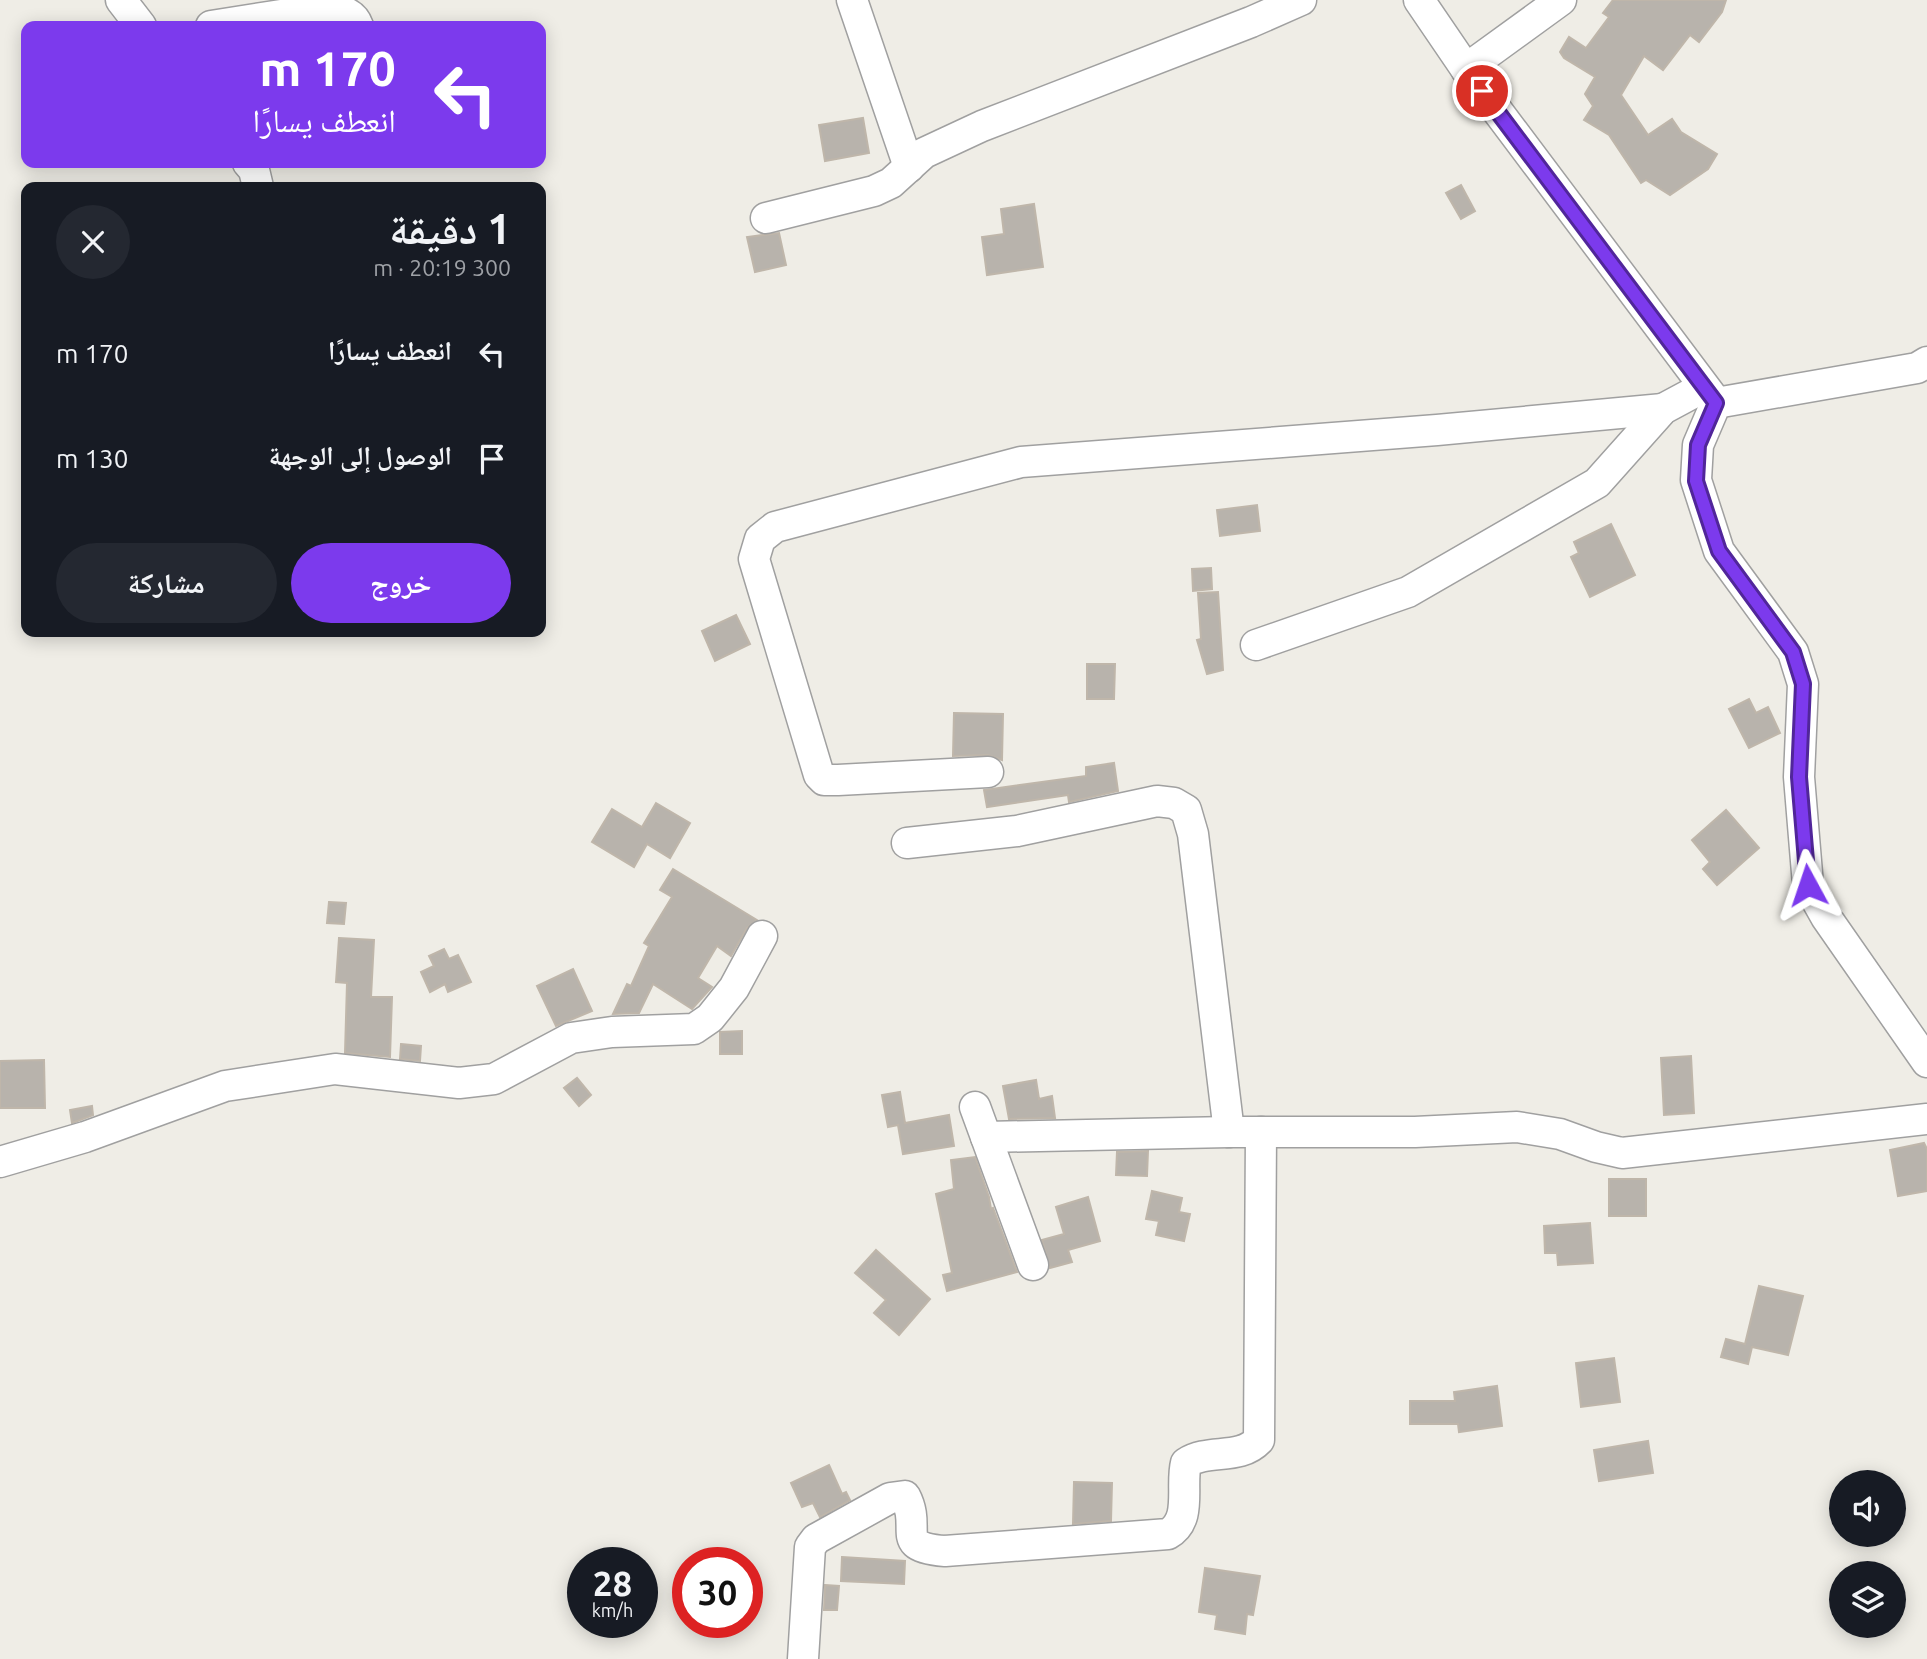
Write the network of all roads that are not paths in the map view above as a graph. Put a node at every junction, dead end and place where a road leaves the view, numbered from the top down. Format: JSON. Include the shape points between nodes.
{"nodes":[{"id":1,"x":121,"y":0,"type":"edge"},
{"id":2,"x":852,"y":0,"type":"edge"},
{"id":3,"x":1301,"y":0,"type":"edge"},
{"id":4,"x":1419,"y":0,"type":"edge"},
{"id":5,"x":1561,"y":0,"type":"edge"},
{"id":6,"x":137,"y":21,"type":"edge"},
{"id":7,"x":243,"y":21,"type":"edge"},
{"id":8,"x":356,"y":21,"type":"edge"},
{"id":9,"x":1466,"y":69,"type":"junction"},
{"id":10,"x":909,"y":167,"type":"junction"},
{"id":11,"x":766,"y":218,"type":"dead end"},
{"id":12,"x":1927,"y":362,"type":"edge"},
{"id":13,"x":1710,"y":395,"type":"junction"},
{"id":14,"x":1663,"y":409,"type":"junction"},
{"id":15,"x":1256,"y":645,"type":"dead end"},
{"id":16,"x":988,"y":772,"type":"dead end"},
{"id":17,"x":907,"y":843,"type":"dead end"},
{"id":18,"x":762,"y":936,"type":"dead end"},
{"id":19,"x":1927,"y":1062,"type":"edge"},
{"id":20,"x":975,"y":1107,"type":"dead end"},
{"id":21,"x":1927,"y":1119,"type":"edge"},
{"id":22,"x":1229,"y":1132,"type":"junction"},
{"id":23,"x":1261,"y":1132,"type":"junction"},
{"id":24,"x":986,"y":1137,"type":"junction"},
{"id":25,"x":0,"y":1162,"type":"edge"},
{"id":26,"x":1033,"y":1265,"type":"dead end"},
{"id":27,"x":803,"y":1659,"type":"edge"}],
"edges":[{"from":1,"to":6,"type":"street"},
{"from":2,"to":10,"type":"street"},
{"from":3,"to":10,"type":"street","via":[[982,127],[924,153]]},
{"from":4,"to":9,"type":"street"},
{"from":5,"to":9,"type":"street"},
{"from":7,"to":8,"type":"street","via":[[326,8],[344,11]]},
{"from":9,"to":13,"type":"street"},
{"from":10,"to":11,"type":"street","via":[[874,191]]},
{"from":12,"to":13,"type":"street","via":[[1917,368]]},
{"from":13,"to":14,"type":"street"},
{"from":13,"to":19,"type":"street","via":[[1698,445],[1696,481],[1719,551],[1793,652],[1803,684],[1799,777],[1808,885]]},
{"from":14,"to":15,"type":"street","via":[[1597,483],[1408,592]]},
{"from":14,"to":16,"type":"street","via":[[1021,462],[775,527],[760,539],[754,559],[819,775],[824,780],[838,780]]},
{"from":17,"to":22,"type":"street","via":[[1017,831],[1157,801],[1186,810],[1193,834]]},
{"from":18,"to":25,"type":"street","via":[[734,988],[710,1018],[694,1029],[570,1038],[494,1079],[458,1083],[335,1069],[225,1086],[85,1137]]},
{"from":20,"to":24,"type":"street"},
{"from":21,"to":23,"type":"street","via":[[1622,1153],[1560,1133],[1517,1127]]},
{"from":22,"to":23,"type":"street"},
{"from":22,"to":24,"type":"street"},
{"from":23,"to":27,"type":"street","via":[[1259,1440],[1239,1453],[1195,1457],[1186,1463],[1183,1515],[1168,1534],[926,1549],[913,1541],[905,1496],[890,1498],[816,1539],[810,1547]]},
{"from":24,"to":26,"type":"street"}]}
